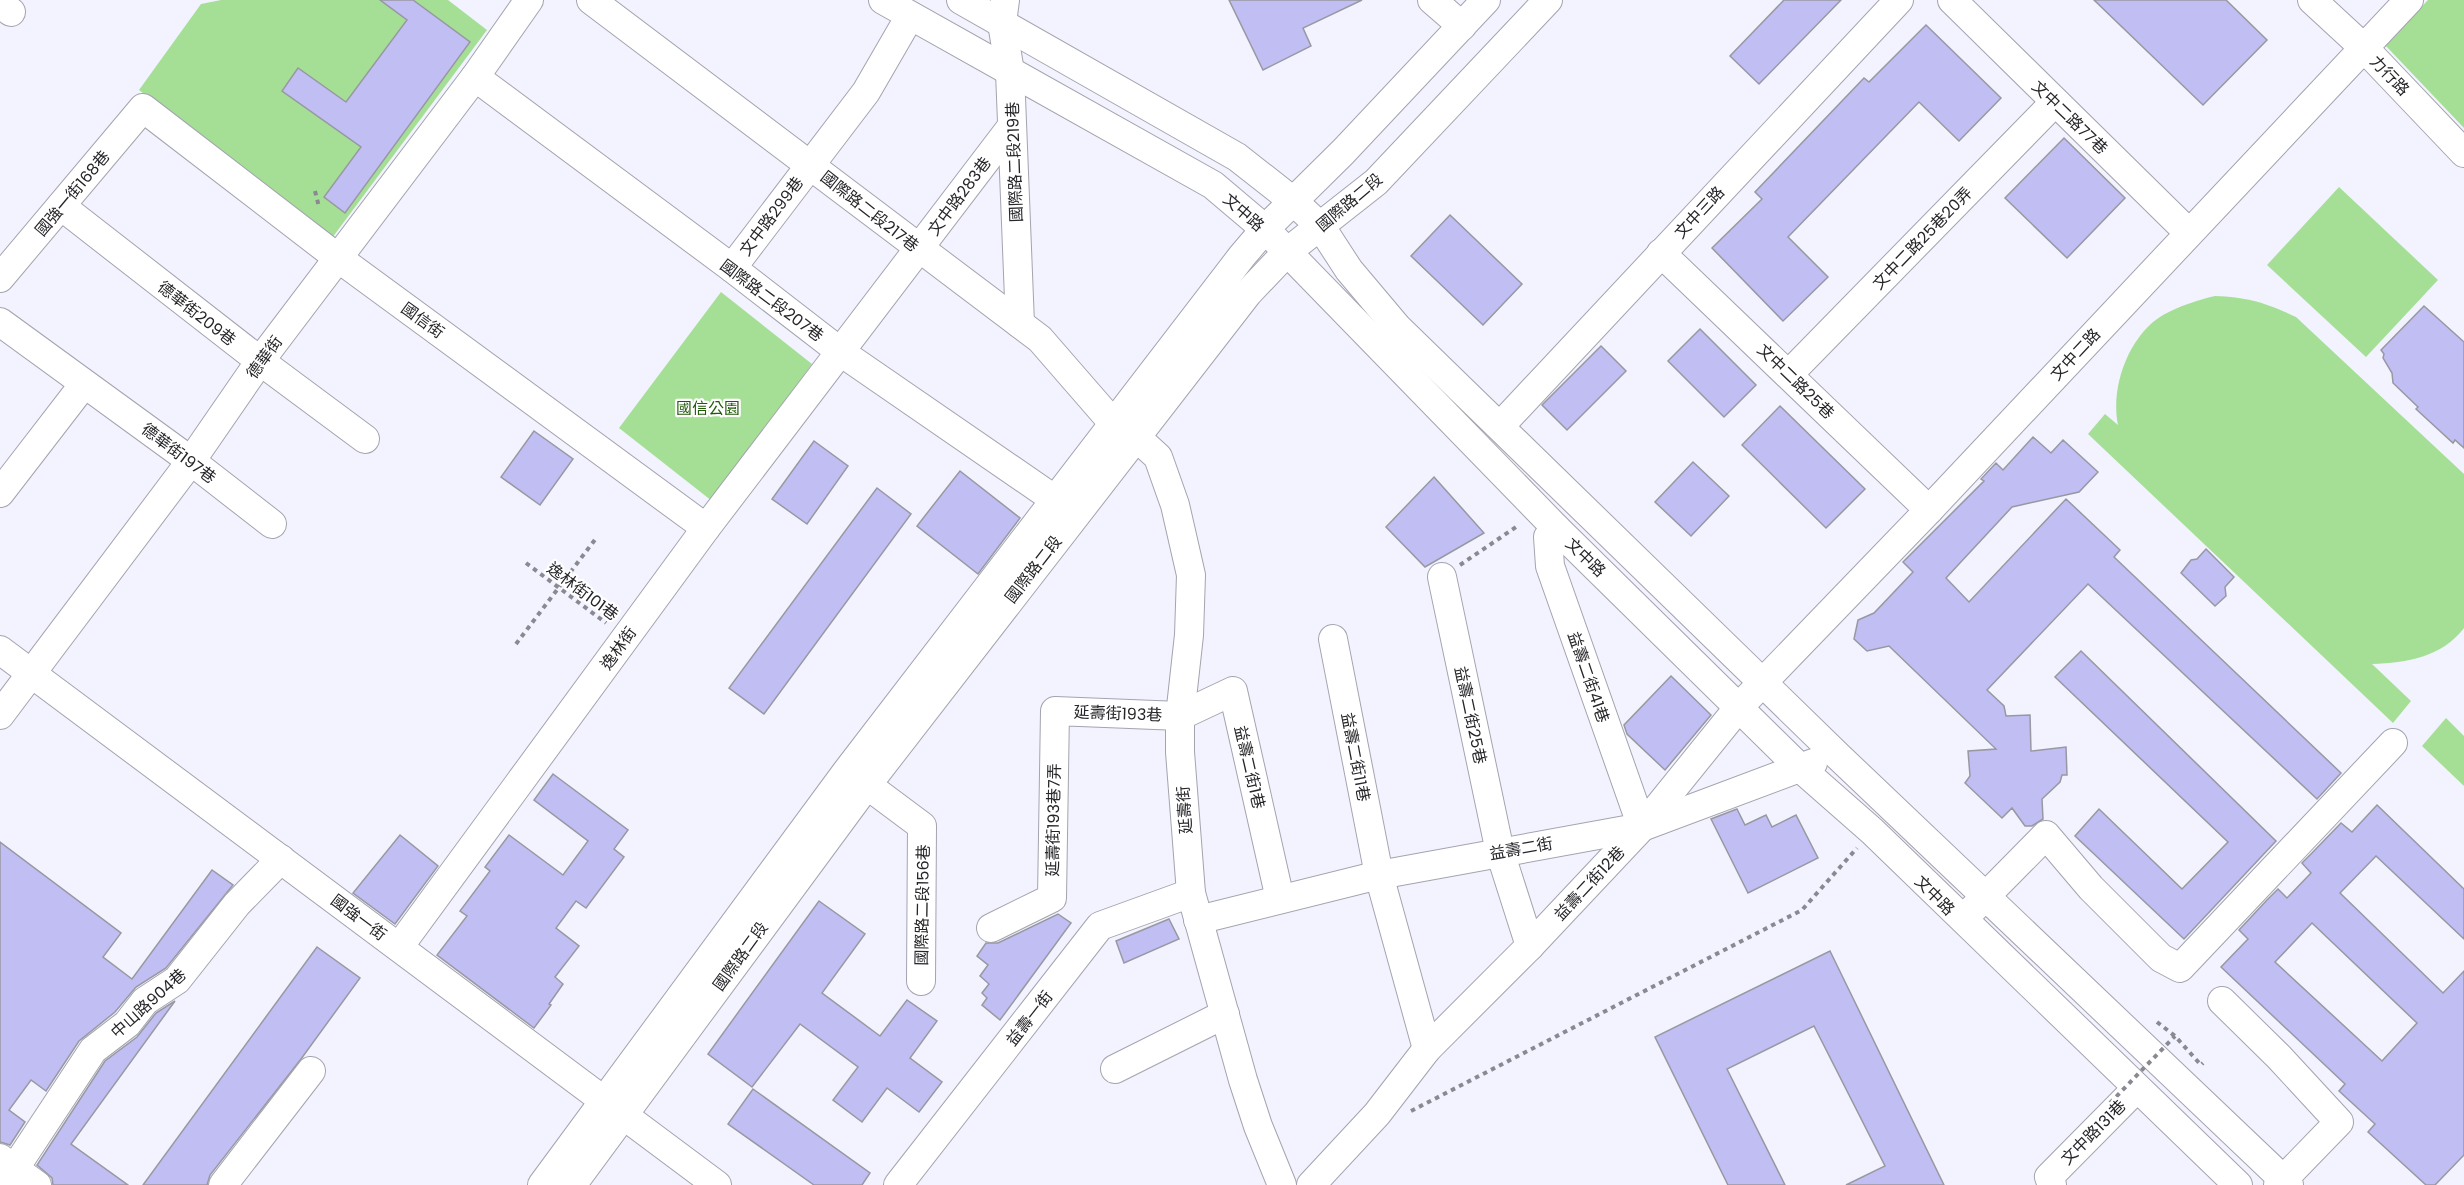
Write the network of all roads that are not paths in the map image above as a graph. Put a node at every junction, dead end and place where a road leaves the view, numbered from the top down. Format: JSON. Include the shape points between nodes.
{"nodes":[{"id":1,"x":529,"y":0,"type":"edge"},
{"id":2,"x":591,"y":0,"type":"edge"},
{"id":3,"x":883,"y":0,"type":"edge"},
{"id":4,"x":961,"y":0,"type":"edge"},
{"id":5,"x":1432,"y":0,"type":"edge"},
{"id":6,"x":1486,"y":0,"type":"edge"},
{"id":7,"x":1548,"y":0,"type":"edge"},
{"id":8,"x":1899,"y":0,"type":"edge"},
{"id":9,"x":1952,"y":0,"type":"edge"},
{"id":10,"x":2312,"y":0,"type":"edge"},
{"id":11,"x":2409,"y":0,"type":"edge"},
{"id":12,"x":1004,"y":12,"type":"edge"},
{"id":13,"x":910,"y":16,"type":"junction"},
{"id":14,"x":1462,"y":26,"type":"junction"},
{"id":15,"x":2364,"y":48,"type":"junction"},
{"id":16,"x":1010,"y":72,"type":"junction"},
{"id":17,"x":475,"y":77,"type":"junction"},
{"id":18,"x":2055,"y":102,"type":"junction"},
{"id":19,"x":143,"y":108,"type":"joint"},
{"id":20,"x":1012,"y":126,"type":"junction"},
{"id":21,"x":2464,"y":153,"type":"edge"},
{"id":22,"x":810,"y":164,"type":"junction"},
{"id":23,"x":1293,"y":201,"type":"junction"},
{"id":24,"x":61,"y":206,"type":"junction"},
{"id":25,"x":1321,"y":227,"type":"junction"},
{"id":26,"x":1265,"y":228,"type":"junction"},
{"id":27,"x":2189,"y":232,"type":"junction"},
{"id":28,"x":919,"y":248,"type":"junction"},
{"id":29,"x":1287,"y":252,"type":"junction"},
{"id":30,"x":1661,"y":252,"type":"junction"},
{"id":31,"x":338,"y":258,"type":"junction"},
{"id":32,"x":732,"y":268,"type":"junction"},
{"id":33,"x":0,"y":278,"type":"edge"},
{"id":34,"x":0,"y":322,"type":"edge"},
{"id":35,"x":1020,"y":324,"type":"junction"},
{"id":36,"x":842,"y":353,"type":"junction"},
{"id":37,"x":260,"y":361,"type":"junction"},
{"id":38,"x":1789,"y":374,"type":"junction"},
{"id":39,"x":84,"y":384,"type":"junction"},
{"id":40,"x":1501,"y":425,"type":"junction"},
{"id":41,"x":1124,"y":430,"type":"junction"},
{"id":42,"x":364,"y":439,"type":"dead end"},
{"id":43,"x":191,"y":461,"type":"junction"},
{"id":44,"x":0,"y":493,"type":"edge"},
{"id":45,"x":1065,"y":507,"type":"junction"},
{"id":46,"x":1929,"y":510,"type":"junction"},
{"id":47,"x":1548,"y":520,"type":"junction"},
{"id":48,"x":272,"y":524,"type":"dead end"},
{"id":49,"x":706,"y":528,"type":"junction"},
{"id":50,"x":1442,"y":577,"type":"road end"},
{"id":51,"x":1333,"y":639,"type":"dead end"},
{"id":52,"x":0,"y":650,"type":"edge"},
{"id":53,"x":31,"y":673,"type":"junction"},
{"id":54,"x":1763,"y":683,"type":"junction"},
{"id":55,"x":1739,"y":707,"type":"junction"},
{"id":56,"x":1055,"y":711,"type":"joint"},
{"id":57,"x":0,"y":716,"type":"edge"},
{"id":58,"x":1180,"y":716,"type":"junction"},
{"id":59,"x":2393,"y":743,"type":"dead end"},
{"id":60,"x":1838,"y":756,"type":"junction"},
{"id":61,"x":1798,"y":766,"type":"junction"},
{"id":62,"x":867,"y":785,"type":"junction"},
{"id":63,"x":1642,"y":827,"type":"junction"},
{"id":64,"x":1500,"y":852,"type":"junction"},
{"id":65,"x":281,"y":860,"type":"junction"},
{"id":66,"x":1379,"y":875,"type":"junction"},
{"id":67,"x":1986,"y":897,"type":"junction"},
{"id":68,"x":1280,"y":899,"type":"junction"},
{"id":69,"x":1195,"y":907,"type":"junction"},
{"id":70,"x":1962,"y":920,"type":"junction"},
{"id":71,"x":991,"y":928,"type":"dead end"},
{"id":72,"x":1530,"y":946,"type":"junction"},
{"id":73,"x":399,"y":947,"type":"junction"},
{"id":74,"x":921,"y":981,"type":"dead end"},
{"id":75,"x":2222,"y":1001,"type":"dead end"},
{"id":76,"x":1225,"y":1014,"type":"junction"},
{"id":77,"x":1427,"y":1049,"type":"junction"},
{"id":78,"x":1115,"y":1069,"type":"dead end"},
{"id":79,"x":311,"y":1071,"type":"dead end"},
{"id":80,"x":2137,"y":1088,"type":"junction"},
{"id":81,"x":614,"y":1107,"type":"junction"},
{"id":82,"x":13,"y":1173,"type":"edge"},
{"id":83,"x":2051,"y":1181,"type":"edge"},
{"id":84,"x":2283,"y":1183,"type":"edge"},
{"id":85,"x":223,"y":1185,"type":"edge"},
{"id":86,"x":542,"y":1185,"type":"edge"},
{"id":87,"x":572,"y":1185,"type":"edge"},
{"id":88,"x":717,"y":1185,"type":"edge"},
{"id":89,"x":898,"y":1185,"type":"edge"},
{"id":90,"x":1282,"y":1185,"type":"edge"},
{"id":91,"x":1311,"y":1185,"type":"edge"},
{"id":92,"x":2238,"y":1185,"type":"edge"}],
"edges":[{"from":1,"to":17,"type":"street","name":"德華街"},
{"from":2,"to":22,"type":"street","name":"國際路二段217巷"},
{"from":3,"to":13,"type":"street","name":"文中路"},
{"from":4,"to":12,"type":"street","name":"文中路"},
{"from":5,"to":14,"type":"street"},
{"from":6,"to":14,"type":"street","name":"國際路二段"},
{"from":7,"to":25,"type":"street","name":"國際路二段","via":[[1376,182]]},
{"from":8,"to":30,"type":"street","name":"文中三路"},
{"from":9,"to":18,"type":"street","name":"文中二路77巷"},
{"from":10,"to":15,"type":"street","name":"力行路"},
{"from":11,"to":15,"type":"street","name":"文中二路"},
{"from":12,"to":16,"type":"street","name":"國際路二段219巷"},
{"from":12,"to":23,"type":"street","name":"文中路","via":[[1237,157]]},
{"from":13,"to":16,"type":"street","name":"文中路"},
{"from":13,"to":22,"type":"street","name":"文中路299巷","via":[[866,92]]},
{"from":14,"to":23,"type":"street","name":"國際路二段"},
{"from":15,"to":21,"type":"street","name":"力行路"},
{"from":15,"to":27,"type":"street","name":"文中二路"},
{"from":16,"to":20,"type":"street","name":"國際路二段219巷"},
{"from":16,"to":26,"type":"street","name":"文中路","via":[[1213,185]]},
{"from":17,"to":31,"type":"street","name":"德華街"},
{"from":17,"to":32,"type":"street","name":"國際路二段207巷"},
{"from":18,"to":27,"type":"street","name":"文中二路77巷"},
{"from":18,"to":38,"type":"street","name":"文中二路25巷20弄"},
{"from":19,"to":24,"type":"street","name":"國強一街168巷"},
{"from":19,"to":31,"type":"street","name":"國信街"},
{"from":20,"to":28,"type":"street","name":"文中路283巷"},
{"from":20,"to":35,"type":"street","name":"國際路二段219巷"},
{"from":22,"to":28,"type":"street","name":"國際路二段217巷"},
{"from":22,"to":32,"type":"street","name":"文中路299巷"},
{"from":23,"to":25,"type":"street","name":"文中路"},
{"from":23,"to":26,"type":"street","name":"國際路二段"},
{"from":24,"to":33,"type":"street","name":"國強一街168巷"},
{"from":24,"to":37,"type":"street","name":"德華街209巷"},
{"from":25,"to":29,"type":"street","name":"國際路二段"},
{"from":25,"to":40,"type":"street","name":"文中路","via":[[1349,270],[1397,327]]},
{"from":26,"to":29,"type":"street","name":"文中路"},
{"from":26,"to":41,"type":"street","name":"國際路二段"},
{"from":27,"to":46,"type":"street","name":"文中二路"},
{"from":28,"to":35,"type":"street","name":"國際路二段217巷"},
{"from":28,"to":36,"type":"street","name":"文中路283巷"},
{"from":29,"to":41,"type":"street","name":"國際路二段"},
{"from":29,"to":47,"type":"street","name":"文中路"},
{"from":30,"to":38,"type":"street","name":"文中二路25巷"},
{"from":30,"to":40,"type":"street","name":"文中三路"},
{"from":31,"to":37,"type":"street","name":"德華街"},
{"from":31,"to":49,"type":"street","name":"國信街"},
{"from":32,"to":36,"type":"street","name":"國際路二段207巷"},
{"from":34,"to":39,"type":"street","name":"德華街197巷"},
{"from":35,"to":41,"type":"street","name":"國際路二段217巷","via":[[1040,339]]},
{"from":36,"to":45,"type":"street","name":"國際路二段207巷"},
{"from":36,"to":49,"type":"street","name":"逸林街"},
{"from":37,"to":42,"type":"street","name":"德華街209巷"},
{"from":37,"to":43,"type":"street","name":"德華街"},
{"from":38,"to":46,"type":"street","name":"文中二路25巷"},
{"from":39,"to":43,"type":"street","name":"德華街197巷"},
{"from":39,"to":44,"type":"street"},
{"from":40,"to":54,"type":"street","name":"文中路"},
{"from":41,"to":45,"type":"street","name":"國際路二段"},
{"from":41,"to":58,"type":"street","name":"延壽街","via":[[1158,458],[1175,505],[1191,575]]},
{"from":43,"to":48,"type":"street","name":"德華街197巷"},
{"from":43,"to":53,"type":"street","name":"德華街"},
{"from":45,"to":62,"type":"street","name":"國際路二段"},
{"from":45,"to":81,"type":"street","name":"國際路二段","via":[[847,771]]},
{"from":46,"to":54,"type":"street","name":"文中二路"},
{"from":47,"to":55,"type":"street","name":"文中路"},
{"from":47,"to":63,"type":"street","name":"益壽二街41巷","via":[[1550,566]]},
{"from":49,"to":73,"type":"street","name":"逸林街"},
{"from":50,"to":64,"type":"street","name":"益壽二街25巷"},
{"from":51,"to":66,"type":"street","name":"益壽二街11巷"},
{"from":52,"to":53,"type":"street","name":"國強一街"},
{"from":53,"to":57,"type":"street","name":"德華街"},
{"from":53,"to":65,"type":"street","name":"國強一街"},
{"from":54,"to":55,"type":"street","name":"文中二路"},
{"from":54,"to":60,"type":"street","name":"文中路"},
{"from":55,"to":61,"type":"street","name":"文中路"},
{"from":55,"to":63,"type":"street","name":"益壽二街12巷"},
{"from":56,"to":58,"type":"street","name":"延壽街193巷"},
{"from":56,"to":71,"type":"street","name":"延壽街193巷7弄","via":[[1052,898]]},
{"from":58,"to":68,"type":"street","name":"益壽二街1巷","via":[[1233,691]]},
{"from":58,"to":69,"type":"street","name":"延壽街","via":[[1183,814]]},
{"from":59,"to":67,"type":"street","via":[[2180,968],[2161,958],[2091,888],[2046,835]]},
{"from":60,"to":61,"type":"street","name":"益壽二街"},
{"from":60,"to":67,"type":"street","name":"文中路"},
{"from":61,"to":63,"type":"street","name":"益壽二街"},
{"from":61,"to":70,"type":"street","name":"文中路","via":[[1872,831]]},
{"from":62,"to":74,"type":"street","name":"國際路二段156巷","via":[[922,826]]},
{"from":62,"to":81,"type":"street","name":"國際路二段"},
{"from":63,"to":64,"type":"street","name":"益壽二街"},
{"from":63,"to":72,"type":"street","name":"益壽二街12巷"},
{"from":64,"to":66,"type":"street","name":"益壽二街"},
{"from":64,"to":72,"type":"street","name":"益壽二街25巷"},
{"from":65,"to":73,"type":"street","name":"國強一街"},
{"from":65,"to":82,"type":"street","name":"中山路904巷","via":[[237,904],[177,980],[145,1001],[127,1024],[93,1050]]},
{"from":66,"to":68,"type":"street","name":"益壽二街"},
{"from":66,"to":77,"type":"street"},
{"from":67,"to":70,"type":"street"},
{"from":67,"to":84,"type":"street","name":"文中路"},
{"from":68,"to":69,"type":"street","name":"益壽二街"},
{"from":69,"to":76,"type":"street","name":"延壽街"},
{"from":69,"to":89,"type":"street","name":"益壽一街","via":[[1100,926]]},
{"from":70,"to":80,"type":"street","name":"文中路"},
{"from":72,"to":77,"type":"street","name":"益壽二街12巷"},
{"from":73,"to":81,"type":"street","name":"國強一街"},
{"from":75,"to":84,"type":"street","via":[[2339,1122]]},
{"from":76,"to":78,"type":"street"},
{"from":76,"to":90,"type":"street","name":"延壽街","via":[[1258,1126]]},
{"from":77,"to":91,"type":"street","name":"益壽二街12巷","via":[[1377,1114]]},
{"from":79,"to":85,"type":"street"},
{"from":80,"to":83,"type":"street","name":"文中路131巷"},
{"from":80,"to":92,"type":"street","name":"文中路"},
{"from":81,"to":86,"type":"street","name":"國際路二段"},
{"from":81,"to":87,"type":"street","name":"國際路二段"},
{"from":81,"to":88,"type":"street","name":"國強一街"}]}
